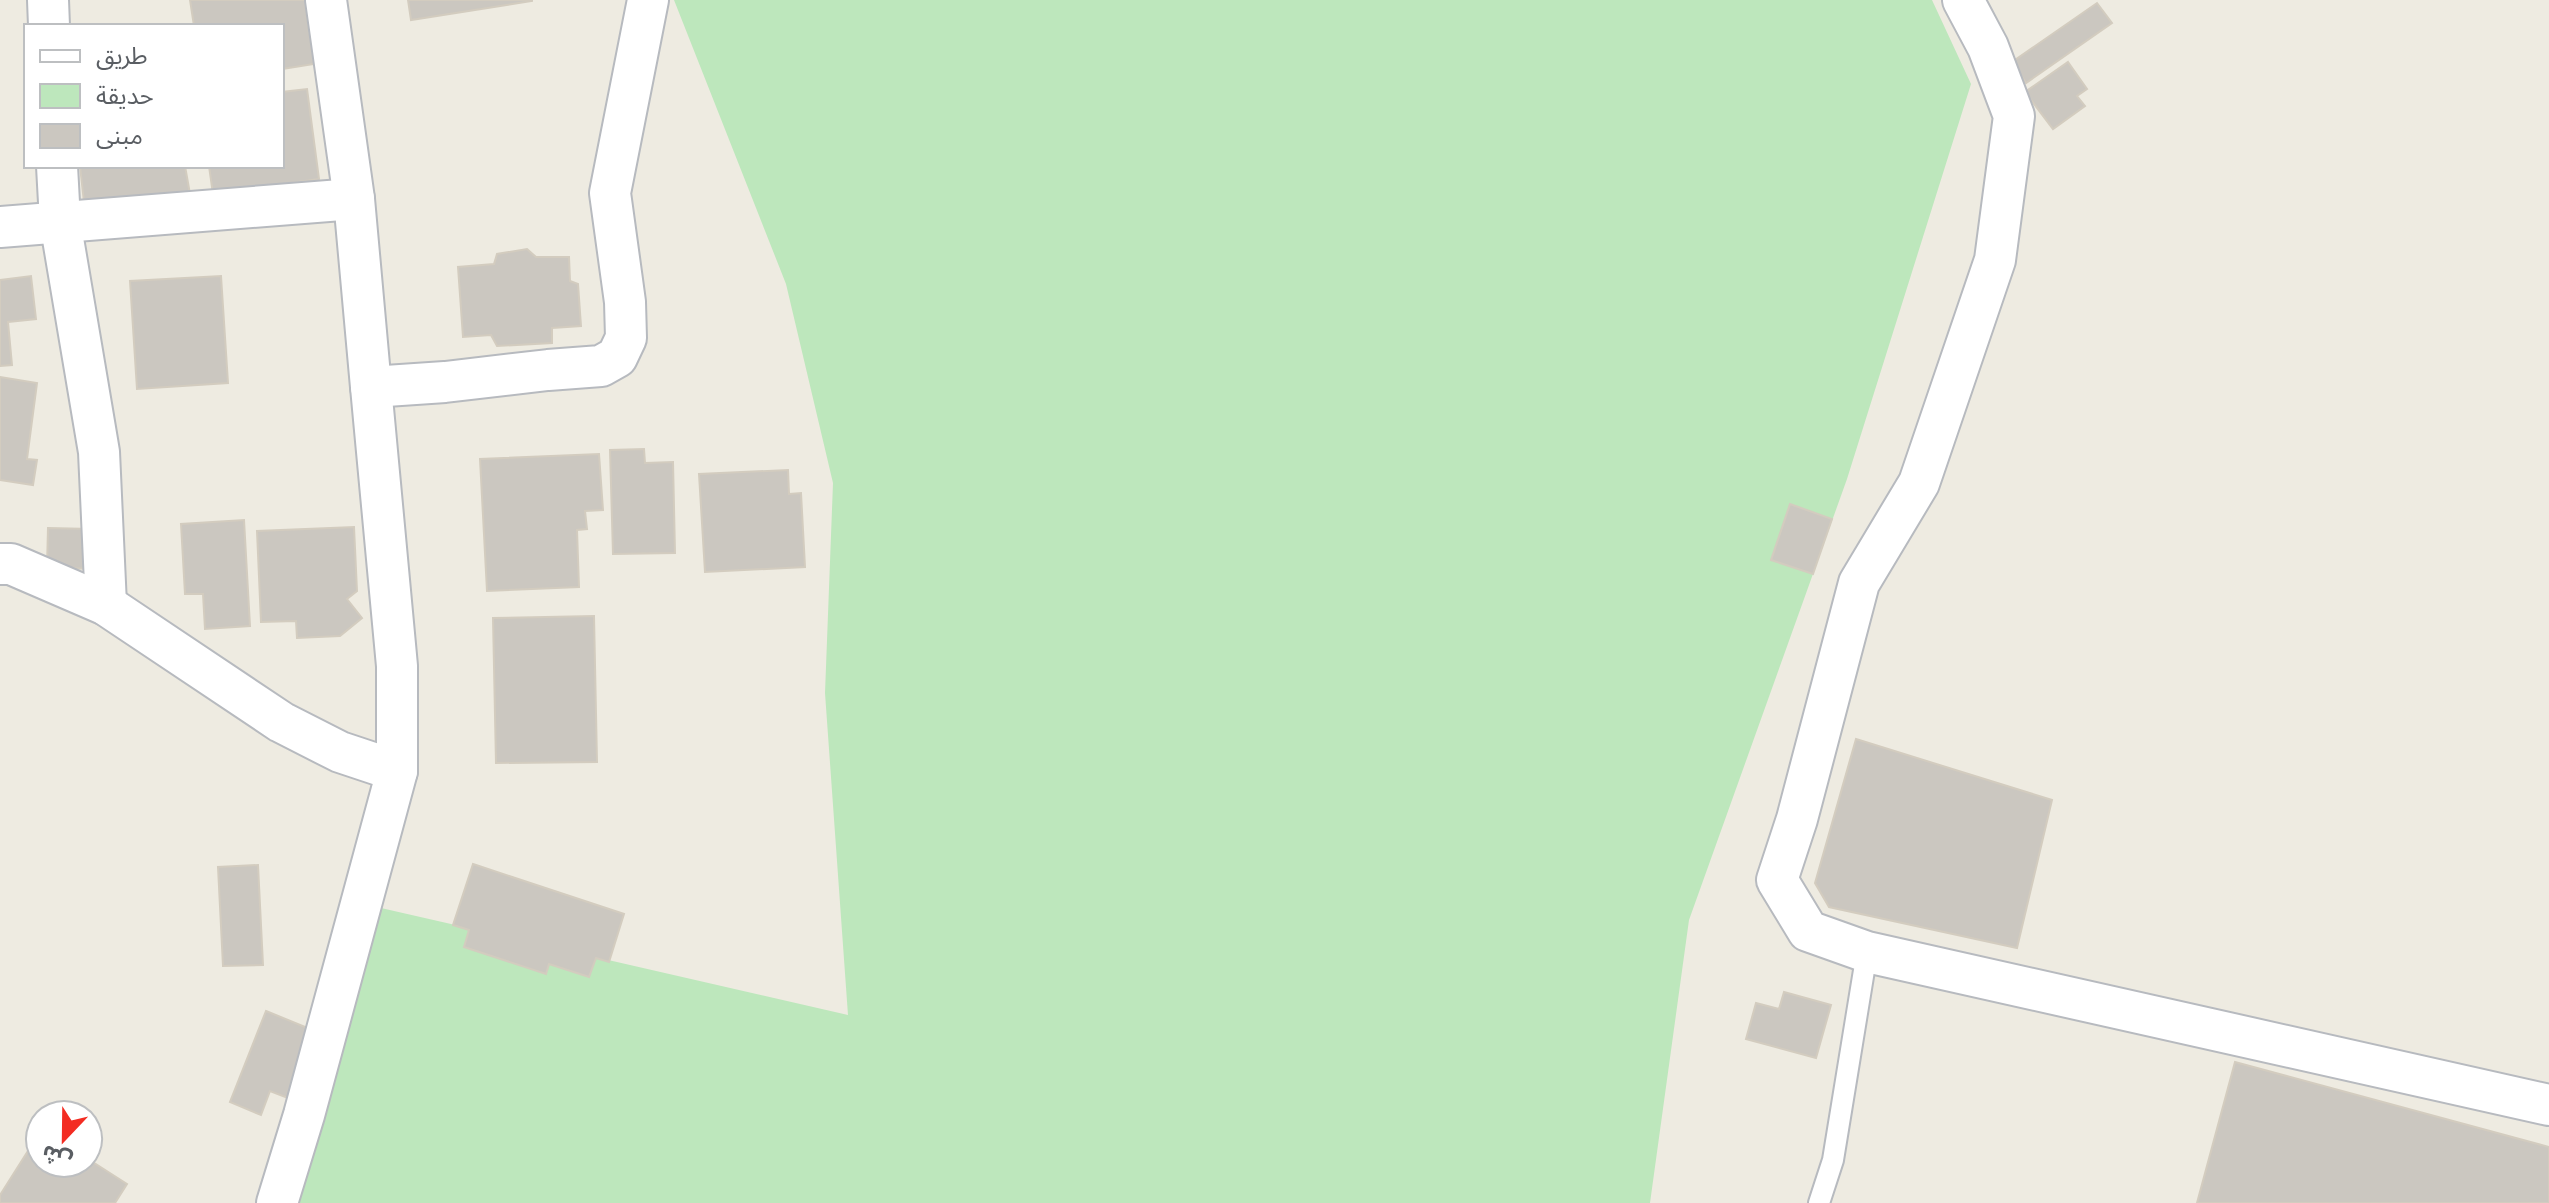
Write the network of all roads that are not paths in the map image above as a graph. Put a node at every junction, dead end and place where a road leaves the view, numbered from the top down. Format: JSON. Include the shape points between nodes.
{"nodes":[{"id":1,"x":48,"y":0,"type":"edge"},
{"id":2,"x":326,"y":0,"type":"edge"},
{"id":3,"x":648,"y":0,"type":"edge"},
{"id":4,"x":1963,"y":0,"type":"edge"},
{"id":5,"x":49,"y":24,"type":"edge"},
{"id":6,"x":57,"y":168,"type":"edge"},
{"id":7,"x":354,"y":199,"type":"junction"},
{"id":8,"x":60,"y":221,"type":"junction"},
{"id":9,"x":0,"y":227,"type":"edge"},
{"id":10,"x":371,"y":387,"type":"junction"},
{"id":11,"x":0,"y":564,"type":"edge"},
{"id":12,"x":106,"y":605,"type":"junction"},
{"id":13,"x":397,"y":771,"type":"junction"},
{"id":14,"x":1867,"y":952,"type":"junction"},
{"id":15,"x":2549,"y":1105,"type":"edge"},
{"id":16,"x":277,"y":1203,"type":"edge"},
{"id":17,"x":1819,"y":1203,"type":"edge"}],
"edges":[{"from":1,"to":5,"type":"street"},
{"from":2,"to":7,"type":"street"},
{"from":3,"to":10,"type":"street","via":[[610,193],[625,302],[626,338],[617,357],[601,366]]},
{"from":4,"to":14,"type":"street","via":[[2014,116],[1995,260],[1919,483],[1859,583],[1777,880],[1808,931]]},
{"from":6,"to":8,"type":"street"},
{"from":7,"to":8,"type":"street"},
{"from":7,"to":10,"type":"street"},
{"from":8,"to":9,"type":"street"},
{"from":8,"to":12,"type":"street","via":[[99,452]]},
{"from":10,"to":13,"type":"street","via":[[397,666]]},
{"from":11,"to":12,"type":"street"},
{"from":12,"to":13,"type":"street","via":[[281,722],[340,752]]},
{"from":13,"to":16,"type":"street"},
{"from":14,"to":15,"type":"street"},
{"from":14,"to":17,"type":"lane","via":[[1833,1160]]}]}
